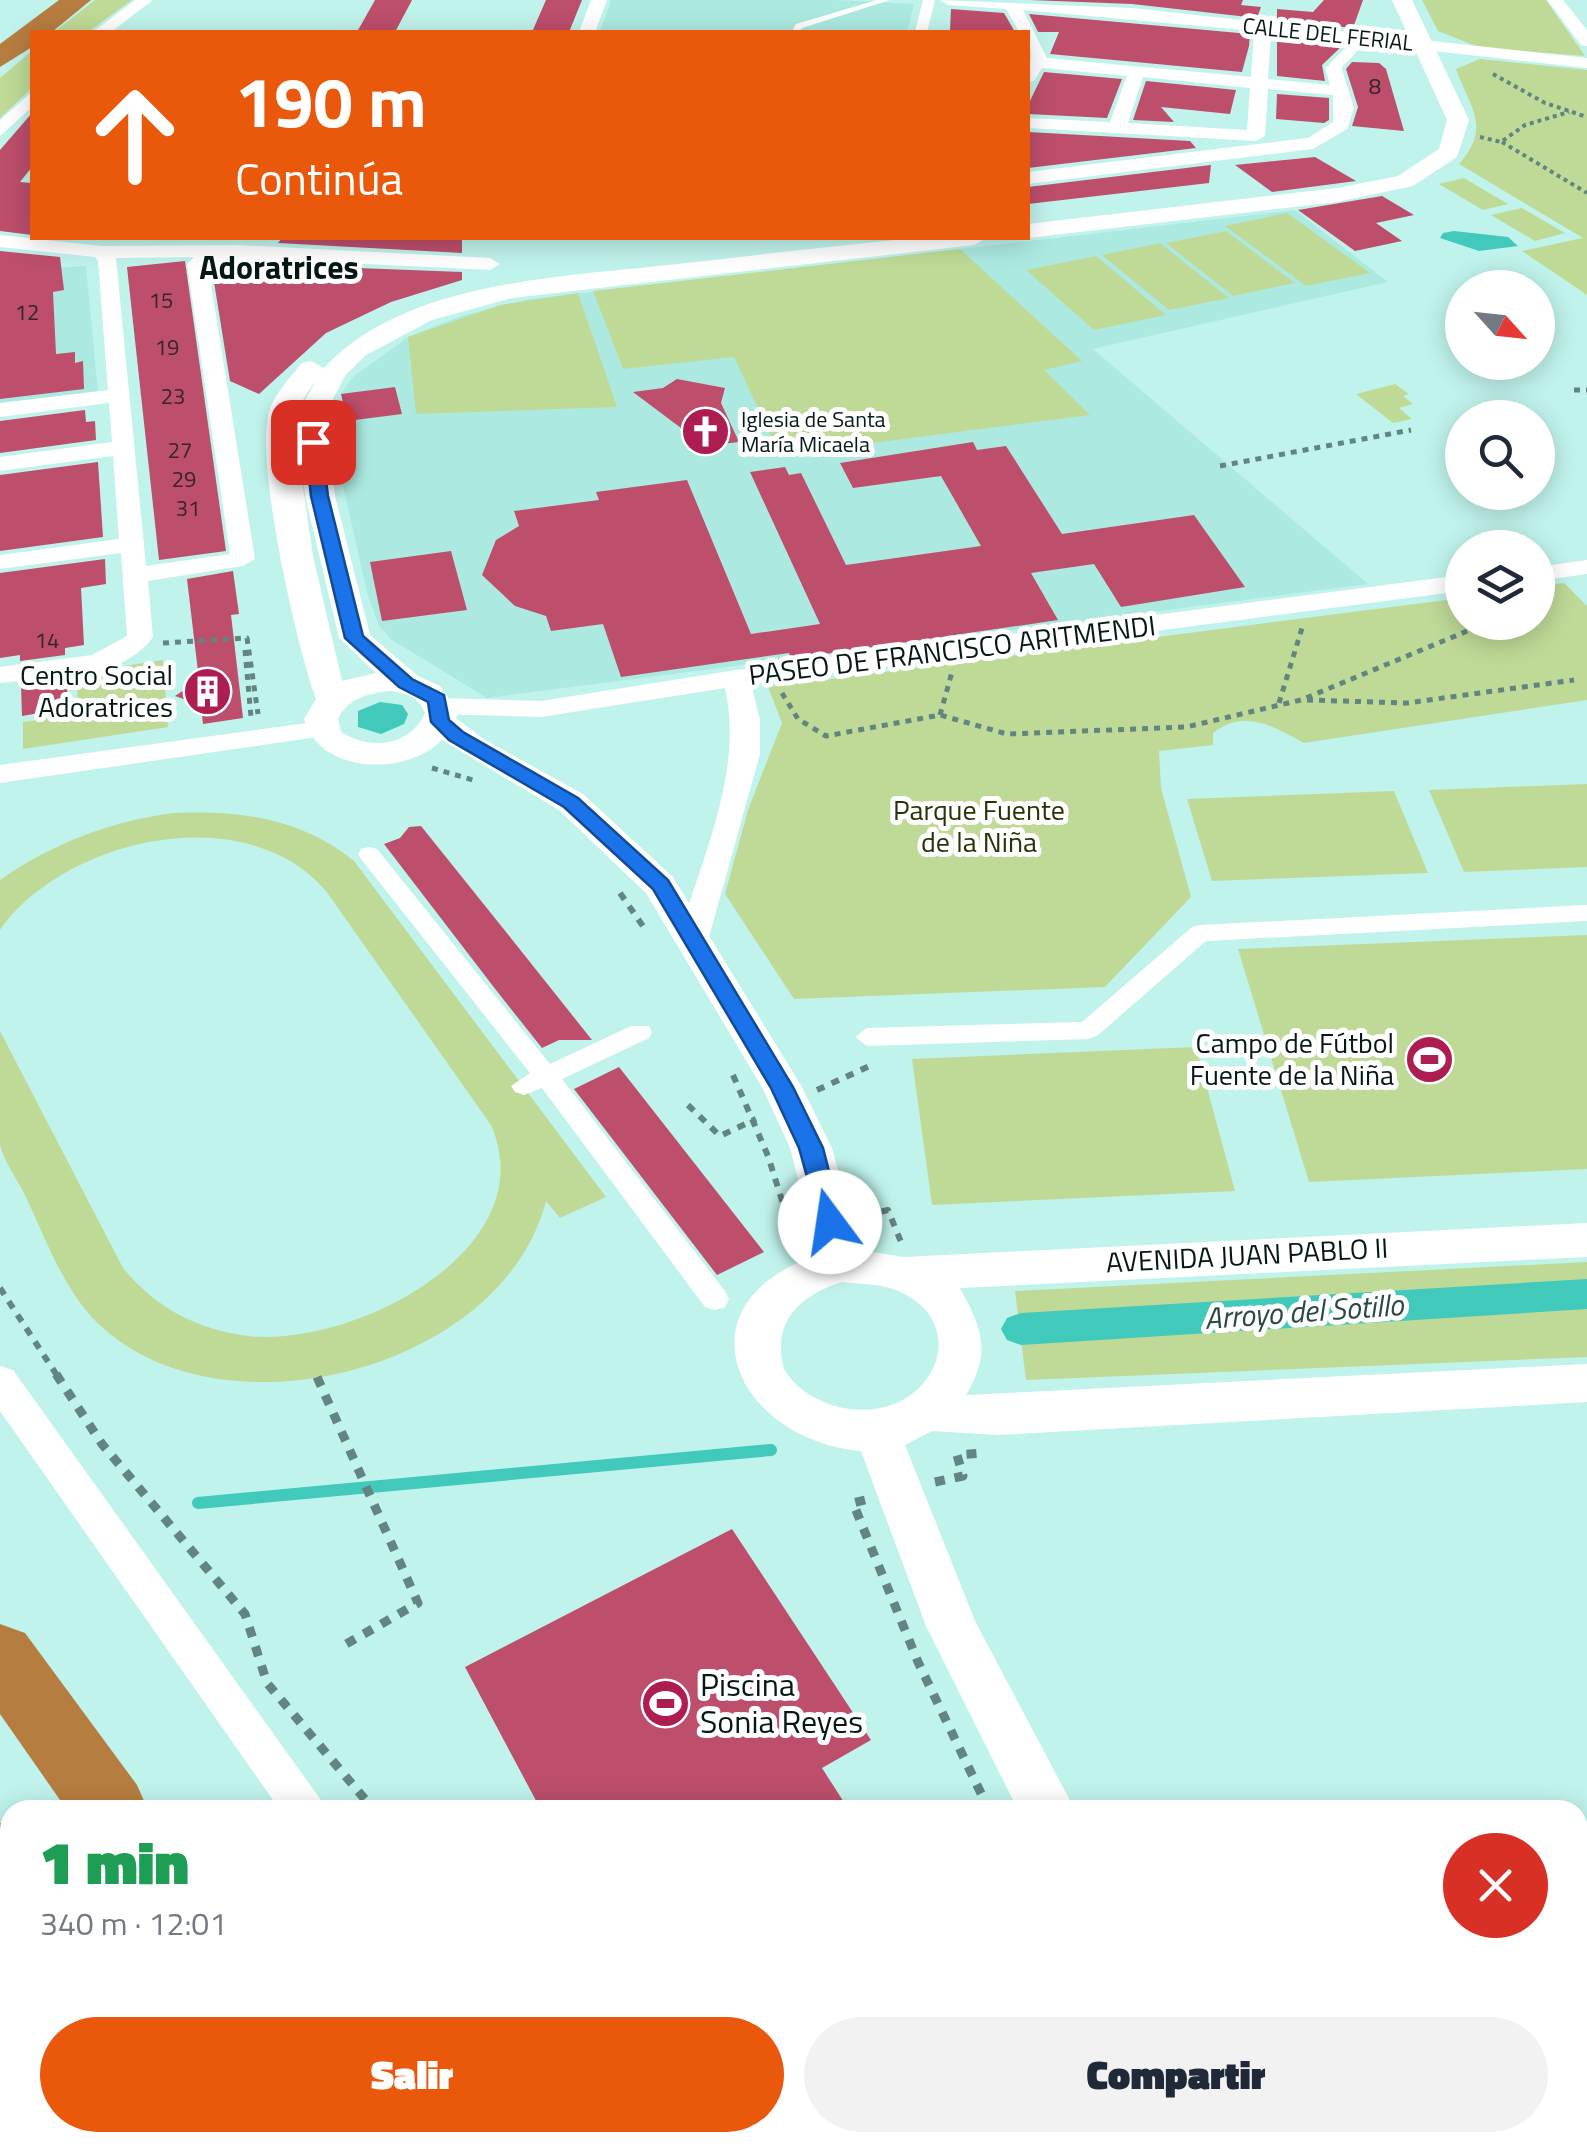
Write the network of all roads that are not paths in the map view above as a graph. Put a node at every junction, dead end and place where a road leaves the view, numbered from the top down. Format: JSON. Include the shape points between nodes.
{"nodes":[{"id":1,"x":48,"y":0,"type":"edge"},
{"id":2,"x":77,"y":0,"type":"edge"},
{"id":3,"x":145,"y":0,"type":"edge"},
{"id":4,"x":599,"y":0,"type":"edge"},
{"id":5,"x":886,"y":0,"type":"edge"},
{"id":6,"x":929,"y":0,"type":"edge"},
{"id":7,"x":948,"y":0,"type":"edge"},
{"id":8,"x":1388,"y":0,"type":"edge"},
{"id":9,"x":1402,"y":0,"type":"edge"},
{"id":10,"x":1555,"y":0,"type":"edge"},
{"id":11,"x":1011,"y":2,"type":"edge"},
{"id":12,"x":1263,"y":28,"type":"junction"},
{"id":13,"x":37,"y":30,"type":"edge"},
{"id":14,"x":104,"y":30,"type":"edge"},
{"id":15,"x":588,"y":30,"type":"edge"},
{"id":16,"x":797,"y":30,"type":"edge"},
{"id":17,"x":922,"y":30,"type":"edge"},
{"id":18,"x":1026,"y":30,"type":"edge"},
{"id":19,"x":0,"y":35,"type":"edge"},
{"id":20,"x":30,"y":35,"type":"edge"},
{"id":21,"x":1585,"y":36,"type":"edge"},
{"id":22,"x":1030,"y":37,"type":"edge"},
{"id":23,"x":1365,"y":38,"type":"junction"},
{"id":24,"x":1418,"y":43,"type":"junction"},
{"id":25,"x":0,"y":58,"type":"edge"},
{"id":26,"x":1587,"y":63,"type":"edge"},
{"id":27,"x":1334,"y":67,"type":"joint"},
{"id":28,"x":1032,"y":69,"type":"edge"},
{"id":29,"x":1137,"y":71,"type":"junction"},
{"id":30,"x":1262,"y":83,"type":"junction"},
{"id":31,"x":1342,"y":91,"type":"junction"},
{"id":32,"x":30,"y":99,"type":"edge"},
{"id":33,"x":1030,"y":123,"type":"edge"},
{"id":34,"x":1117,"y":129,"type":"junction"},
{"id":35,"x":0,"y":130,"type":"edge"},
{"id":36,"x":1030,"y":178,"type":"edge"},
{"id":37,"x":1030,"y":221,"type":"edge"},
{"id":38,"x":1030,"y":231,"type":"edge"},
{"id":39,"x":36,"y":240,"type":"edge"},
{"id":40,"x":503,"y":240,"type":"edge"},
{"id":41,"x":855,"y":240,"type":"edge"},
{"id":42,"x":956,"y":240,"type":"edge"},
{"id":43,"x":0,"y":241,"type":"edge"},
{"id":44,"x":135,"y":244,"type":"edge"},
{"id":45,"x":102,"y":252,"type":"junction"},
{"id":46,"x":217,"y":253,"type":"junction"},
{"id":47,"x":493,"y":273,"type":"junction"},
{"id":48,"x":117,"y":396,"type":"junction"},
{"id":49,"x":0,"y":410,"type":"edge"},
{"id":50,"x":122,"y":448,"type":"junction"},
{"id":51,"x":0,"y":464,"type":"edge"},
{"id":52,"x":134,"y":544,"type":"junction"},
{"id":53,"x":0,"y":562,"type":"edge"},
{"id":54,"x":1585,"y":571,"type":"edge"},
{"id":55,"x":1555,"y":573,"type":"edge"},
{"id":56,"x":148,"y":574,"type":"junction"},
{"id":57,"x":1445,"y":585,"type":"edge"},
{"id":58,"x":0,"y":675,"type":"edge"},
{"id":59,"x":736,"y":678,"type":"junction"},
{"id":60,"x":406,"y":683,"type":"junction"},
{"id":61,"x":327,"y":714,"type":"junction"},
{"id":62,"x":441,"y":714,"type":"junction"},
{"id":63,"x":409,"y":758,"type":"junction"},
{"id":64,"x":0,"y":774,"type":"edge"},
{"id":65,"x":491,"y":774,"type":"junction"},
{"id":66,"x":369,"y":854,"type":"dead end"},
{"id":67,"x":1587,"y":913,"type":"edge"},
{"id":68,"x":694,"y":937,"type":"junction"},
{"id":69,"x":640,"y":1032,"type":"dead end"},
{"id":70,"x":866,"y":1037,"type":"dead end"},
{"id":71,"x":535,"y":1081,"type":"junction"},
{"id":72,"x":1587,"y":1240,"type":"edge"},
{"id":73,"x":906,"y":1264,"type":"junction"},
{"id":74,"x":842,"y":1265,"type":"junction"},
{"id":75,"x":715,"y":1299,"type":"dead end"},
{"id":76,"x":0,"y":1380,"type":"edge"},
{"id":77,"x":1587,"y":1383,"type":"edge"},
{"id":78,"x":928,"y":1412,"type":"junction"},
{"id":79,"x":877,"y":1431,"type":"junction"},
{"id":80,"x":0,"y":1656,"type":"edge"},
{"id":81,"x":105,"y":1800,"type":"edge"},
{"id":82,"x":299,"y":1800,"type":"edge"},
{"id":83,"x":1043,"y":1800,"type":"edge"}],
"edges":[{"from":1,"to":19,"type":"highway"},
{"from":2,"to":13,"type":"highway"},
{"from":3,"to":14,"type":"street"},
{"from":4,"to":15,"type":"street"},
{"from":5,"to":16,"type":"lane"},
{"from":6,"to":17,"type":"street"},
{"from":7,"to":11,"type":"street","name":"CALLE DEL FERIAL"},
{"from":8,"to":24,"type":"street"},
{"from":9,"to":24,"type":"street"},
{"from":10,"to":21,"type":"street"},
{"from":11,"to":12,"type":"street","name":"CALLE DEL FERIAL"},
{"from":11,"to":18,"type":"street"},
{"from":12,"to":23,"type":"street","name":"CALLE DEL FERIAL"},
{"from":12,"to":30,"type":"street"},
{"from":20,"to":25,"type":"highway"},
{"from":22,"to":28,"type":"street","via":[[1040,56]]},
{"from":23,"to":24,"type":"street","name":"CALLE DEL FERIAL"},
{"from":23,"to":27,"type":"street"},
{"from":24,"to":26,"type":"street","name":"CALLE DEL FERIAL"},
{"from":24,"to":37,"type":"street","via":[[1440,118],[1430,147],[1388,175]]},
{"from":24,"to":38,"type":"street","via":[[1458,120],[1449,152],[1405,181]]},
{"from":27,"to":31,"type":"street"},
{"from":28,"to":29,"type":"street"},
{"from":29,"to":30,"type":"street"},
{"from":29,"to":34,"type":"street"},
{"from":30,"to":31,"type":"street"},
{"from":30,"to":34,"type":"street","via":[[1256,136]]},
{"from":31,"to":36,"type":"street","via":[[1341,124],[1313,143]]},
{"from":32,"to":35,"type":"street"},
{"from":33,"to":34,"type":"street"},
{"from":39,"to":43,"type":"street"},
{"from":39,"to":45,"type":"street"},
{"from":40,"to":47,"type":"street"},
{"from":41,"to":47,"type":"street"},
{"from":42,"to":60,"type":"street","via":[[510,290],[423,314],[357,349],[334,372],[310,416],[320,496],[354,638]]},
{"from":44,"to":45,"type":"street"},
{"from":44,"to":46,"type":"street"},
{"from":45,"to":48,"type":"street","via":[[108,261]]},
{"from":46,"to":47,"type":"street"},
{"from":46,"to":56,"type":"street","via":[[197,264],[243,559]]},
{"from":47,"to":61,"type":"street","via":[[336,344],[280,417],[288,500]]},
{"from":48,"to":49,"type":"street"},
{"from":48,"to":50,"type":"street"},
{"from":50,"to":51,"type":"street"},
{"from":50,"to":52,"type":"street"},
{"from":52,"to":53,"type":"street"},
{"from":52,"to":56,"type":"street"},
{"from":54,"to":55,"type":"street"},
{"from":56,"to":58,"type":"street","via":[[137,644],[111,658]]},
{"from":57,"to":59,"type":"street","name":"PASEO DE FRANCISCO ARITMENDI"},
{"from":59,"to":62,"type":"street","name":"PASEO DE FRANCISCO ARITMENDI","via":[[541,709]]},
{"from":59,"to":68,"type":"street","via":[[747,743]]},
{"from":60,"to":61,"type":"street","via":[[358,686]]},
{"from":60,"to":62,"type":"street","via":[[429,692]]},
{"from":61,"to":63,"type":"street","via":[[344,749]]},
{"from":61,"to":64,"type":"street"},
{"from":62,"to":63,"type":"street"},
{"from":62,"to":65,"type":"street"},
{"from":63,"to":65,"type":"street"},
{"from":65,"to":68,"type":"street","via":[[571,802],[660,885]]},
{"from":66,"to":71,"type":"street"},
{"from":67,"to":70,"type":"street","via":[[1200,933],[1088,1030]]},
{"from":68,"to":74,"type":"street","via":[[811,1148]]},
{"from":69,"to":71,"type":"street"},
{"from":71,"to":75,"type":"street"},
{"from":72,"to":73,"type":"street","name":"AVENIDA JUAN PABLO II"},
{"from":73,"to":74,"type":"street"},
{"from":73,"to":78,"type":"street","via":[[953,1312],[963,1338],[962,1365],[950,1391]]},
{"from":74,"to":79,"type":"street","via":[[815,1272],[773,1302],[761,1323],[761,1370],[783,1401],[818,1424]]},
{"from":76,"to":82,"type":"street"},
{"from":77,"to":78,"type":"street","via":[[1000,1416]]},
{"from":78,"to":79,"type":"street"},
{"from":79,"to":83,"type":"street","via":[[974,1672]]},
{"from":80,"to":81,"type":"highway"}]}
